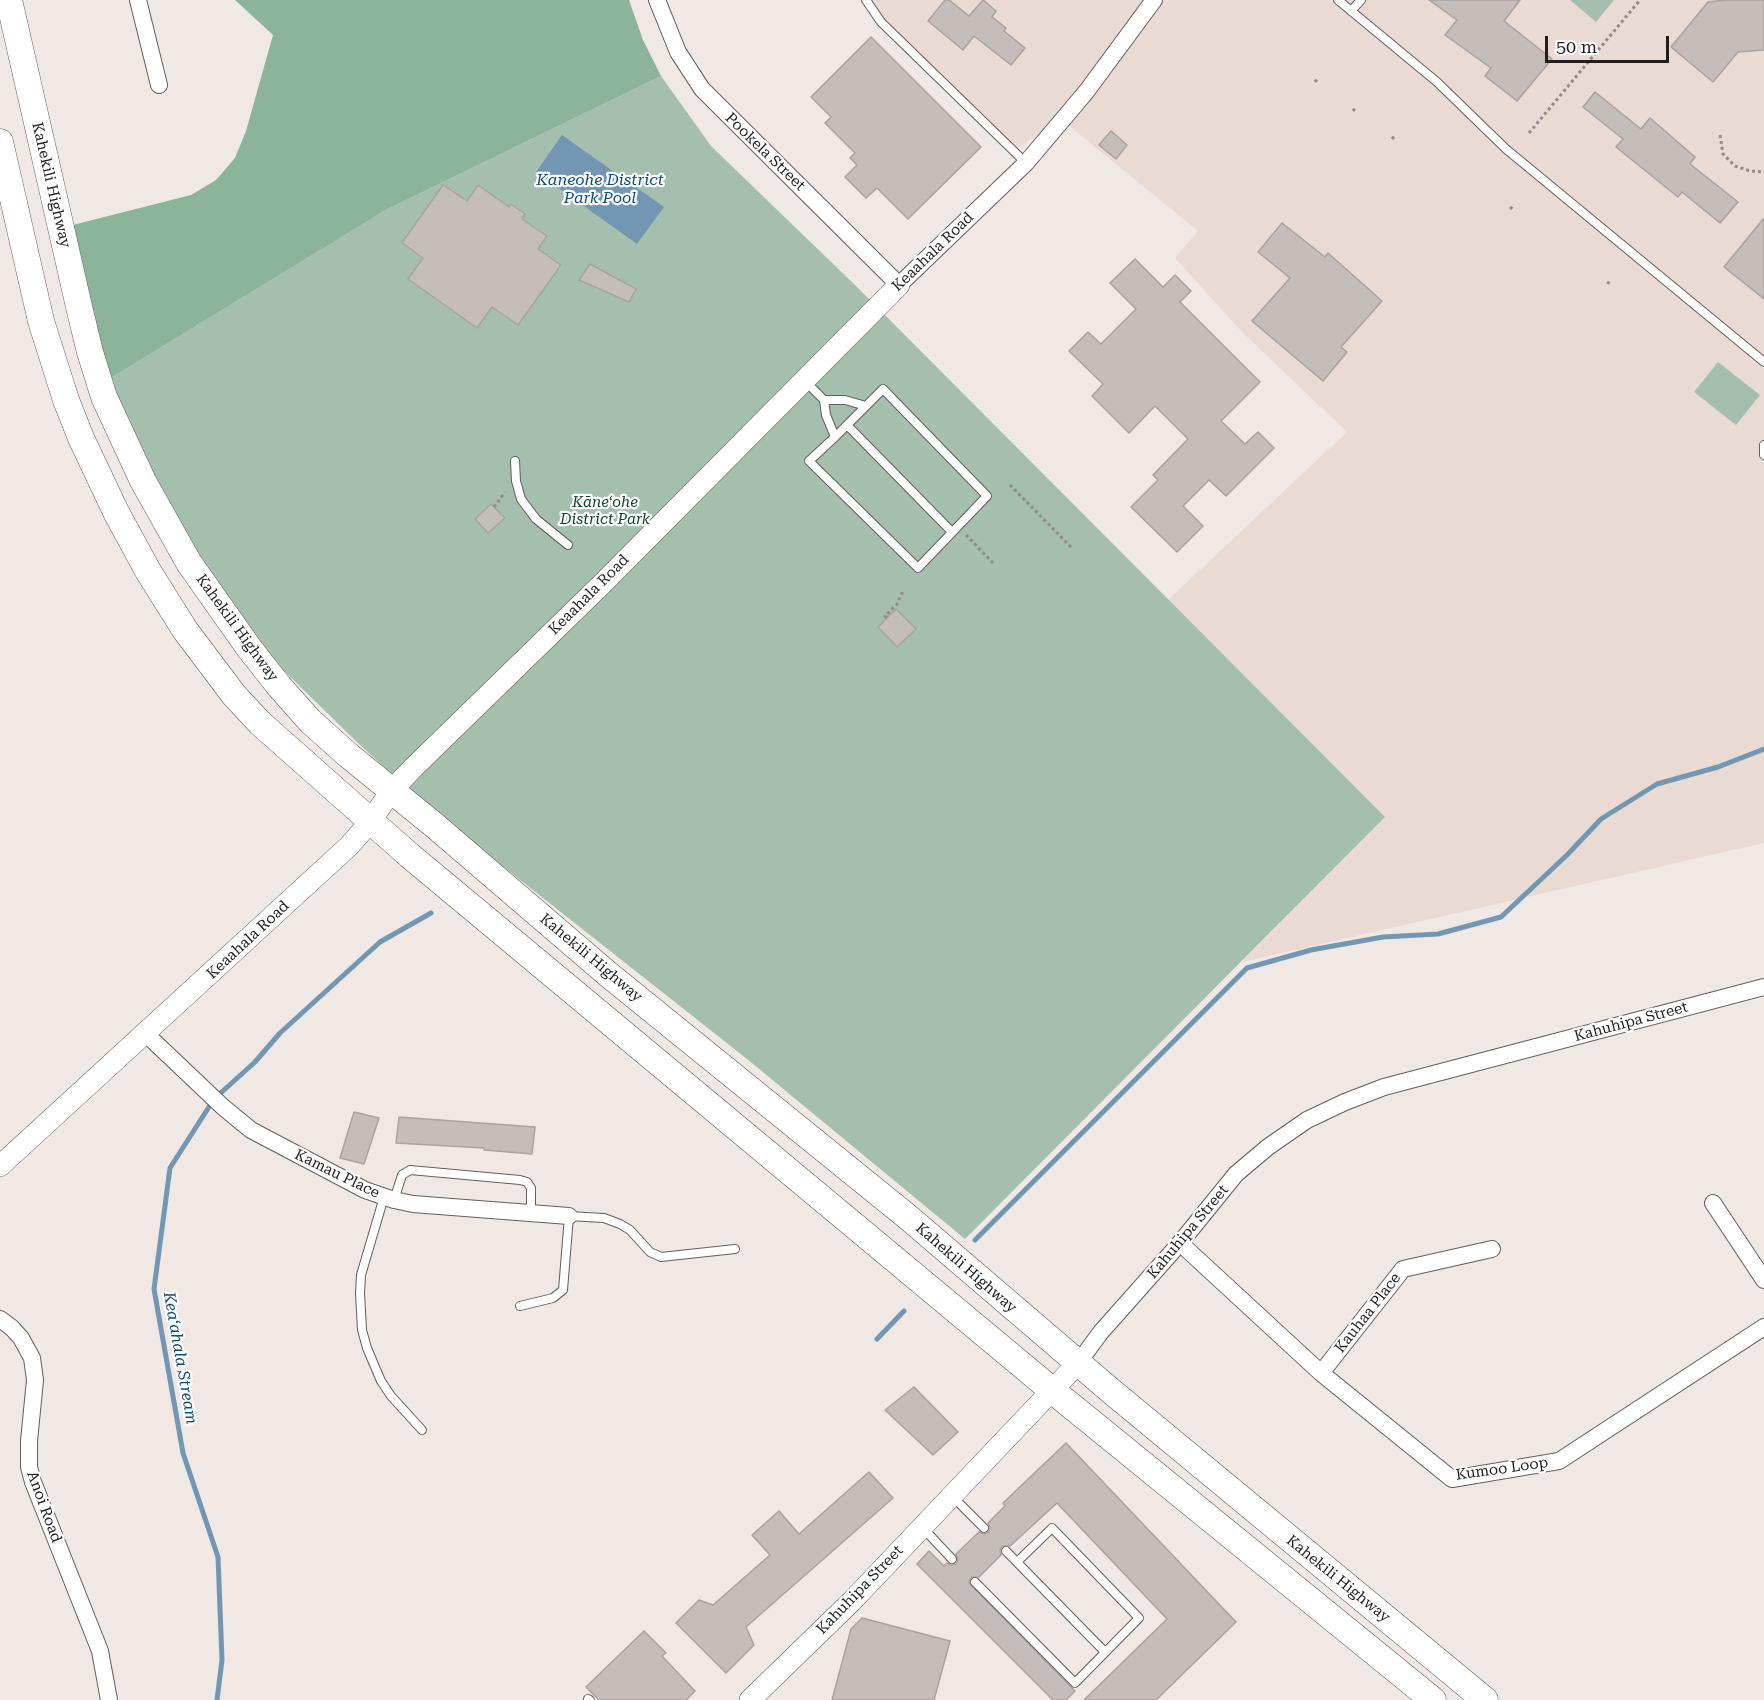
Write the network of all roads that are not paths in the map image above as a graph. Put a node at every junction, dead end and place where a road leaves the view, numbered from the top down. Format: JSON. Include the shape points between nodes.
{"nodes":[{"id":1,"x":9,"y":0,"type":"edge"},
{"id":2,"x":138,"y":0,"type":"edge"},
{"id":3,"x":657,"y":0,"type":"edge"},
{"id":4,"x":866,"y":0,"type":"edge"},
{"id":5,"x":1154,"y":0,"type":"edge"},
{"id":6,"x":1338,"y":0,"type":"edge"},
{"id":7,"x":1361,"y":0,"type":"edge"},
{"id":8,"x":1351,"y":11,"type":"junction"},
{"id":9,"x":159,"y":85,"type":"dead end"},
{"id":10,"x":0,"y":142,"type":"edge"},
{"id":11,"x":1026,"y":163,"type":"junction"},
{"id":12,"x":899,"y":285,"type":"junction"},
{"id":13,"x":1764,"y":362,"type":"edge"},
{"id":14,"x":804,"y":380,"type":"junction"},
{"id":15,"x":824,"y":400,"type":"junction"},
{"id":16,"x":866,"y":406,"type":"junction"},
{"id":17,"x":847,"y":424,"type":"junction"},
{"id":18,"x":835,"y":437,"type":"junction"},
{"id":19,"x":1764,"y":445,"type":"edge"},
{"id":20,"x":1764,"y":455,"type":"edge"},
{"id":21,"x":515,"y":461,"type":"dead end"},
{"id":22,"x":952,"y":532,"type":"junction"},
{"id":23,"x":568,"y":545,"type":"dead end"},
{"id":24,"x":391,"y":791,"type":"junction"},
{"id":25,"x":370,"y":822,"type":"junction"},
{"id":26,"x":1764,"y":987,"type":"edge"},
{"id":27,"x":146,"y":1034,"type":"junction"},
{"id":28,"x":0,"y":1166,"type":"edge"},
{"id":29,"x":389,"y":1198,"type":"junction"},
{"id":30,"x":1713,"y":1203,"type":"dead end"},
{"id":31,"x":531,"y":1213,"type":"junction"},
{"id":32,"x":570,"y":1216,"type":"junction"},
{"id":33,"x":1180,"y":1243,"type":"junction"},
{"id":34,"x":735,"y":1249,"type":"dead end"},
{"id":35,"x":1492,"y":1249,"type":"dead end"},
{"id":36,"x":1764,"y":1280,"type":"edge"},
{"id":37,"x":520,"y":1306,"type":"dead end"},
{"id":38,"x":0,"y":1319,"type":"edge"},
{"id":39,"x":1764,"y":1327,"type":"edge"},
{"id":40,"x":1078,"y":1363,"type":"junction"},
{"id":41,"x":1321,"y":1373,"type":"junction"},
{"id":42,"x":1053,"y":1391,"type":"junction"},
{"id":43,"x":422,"y":1430,"type":"dead end"},
{"id":44,"x":952,"y":1496,"type":"junction"},
{"id":45,"x":921,"y":1527,"type":"junction"},
{"id":46,"x":984,"y":1528,"type":"dead end"},
{"id":47,"x":1006,"y":1551,"type":"dead end"},
{"id":48,"x":952,"y":1559,"type":"dead end"},
{"id":49,"x":1017,"y":1562,"type":"junction"},
{"id":50,"x":975,"y":1582,"type":"dead end"},
{"id":51,"x":1105,"y":1652,"type":"junction"},
{"id":52,"x":109,"y":1700,"type":"edge"},
{"id":53,"x":750,"y":1700,"type":"edge"},
{"id":54,"x":1433,"y":1700,"type":"edge"},
{"id":55,"x":1485,"y":1700,"type":"edge"}],
"edges":[{"from":1,"to":24,"type":"main road","name":"Kahekili Highway","via":[[90,352],[105,397],[143,481],[189,563],[249,648],[310,722]]},
{"from":2,"to":9,"type":"street"},
{"from":3,"to":12,"type":"street","name":"Pookela Street","via":[[678,52],[702,89]]},
{"from":4,"to":11,"type":"lane","via":[[881,22]]},
{"from":5,"to":11,"type":"street","name":"Keaahala Road","via":[[1086,92]]},
{"from":6,"to":8,"type":"lane"},
{"from":7,"to":8,"type":"lane"},
{"from":8,"to":13,"type":"lane","via":[[1437,82],[1506,149]]},
{"from":10,"to":25,"type":"main road","via":[[40,321],[66,400],[99,477],[148,571],[185,630],[234,695]]},
{"from":11,"to":12,"type":"street","name":"Keaahala Road"},
{"from":12,"to":14,"type":"street","name":"Keaahala Road"},
{"from":14,"to":15,"type":"lane"},
{"from":14,"to":24,"type":"street","name":"Keaahala Road"},
{"from":15,"to":16,"type":"lane"},
{"from":15,"to":18,"type":"lane"},
{"from":16,"to":17,"type":"lane"},
{"from":16,"to":22,"type":"lane","via":[[883,389],[987,496]]},
{"from":17,"to":18,"type":"lane"},
{"from":17,"to":22,"type":"lane"},
{"from":18,"to":22,"type":"lane","via":[[808,461],[918,568]]},
{"from":19,"to":20,"type":"lane"},
{"from":21,"to":23,"type":"lane","via":[[521,499],[536,519]]},
{"from":24,"to":25,"type":"street","name":"Keaahala Road"},
{"from":24,"to":40,"type":"main road","name":"Kahekili Highway","via":[[609,975],[909,1218]]},
{"from":25,"to":27,"type":"street","name":"Keaahala Road"},
{"from":25,"to":42,"type":"main road"},
{"from":26,"to":33,"type":"street","name":"Kahuhipa Street","via":[[1384,1087],[1345,1102],[1307,1120],[1236,1174]]},
{"from":27,"to":28,"type":"street","name":"Keaahala Road"},
{"from":27,"to":29,"type":"street","name":"Kamau Place","via":[[223,1107],[261,1137],[365,1190]]},
{"from":29,"to":31,"type":"street","name":"Kamau Place","via":[[413,1204]]},
{"from":29,"to":31,"type":"lane","via":[[402,1175],[410,1170],[520,1180],[531,1188]]},
{"from":29,"to":43,"type":"lane","via":[[362,1275],[362,1330],[381,1381]]},
{"from":30,"to":36,"type":"street"},
{"from":31,"to":32,"type":"street","name":"Kamau Place"},
{"from":32,"to":34,"type":"lane","via":[[604,1218],[620,1224],[650,1252],[661,1257]]},
{"from":32,"to":37,"type":"lane","via":[[563,1290],[557,1296]]},
{"from":33,"to":40,"type":"street","name":"Kahuhipa Street"},
{"from":33,"to":41,"type":"street","name":"Kumoo Loop"},
{"from":35,"to":41,"type":"street","name":"Kauhaa Place","via":[[1403,1269]]},
{"from":38,"to":52,"type":"street","name":"Anoi Road","via":[[21,1338],[32,1358],[35,1380],[29,1467],[100,1651]]},
{"from":39,"to":41,"type":"street","name":"Kumoo Loop","via":[[1559,1461],[1452,1479]]},
{"from":40,"to":42,"type":"street","name":"Kahuhipa Street"},
{"from":40,"to":55,"type":"main road","name":"Kahekili Highway"},
{"from":42,"to":44,"type":"street","name":"Kahuhipa Street"},
{"from":42,"to":54,"type":"main road"},
{"from":44,"to":45,"type":"street","name":"Kahuhipa Street"},
{"from":44,"to":46,"type":"lane"},
{"from":45,"to":48,"type":"lane"},
{"from":45,"to":53,"type":"street","name":"Kahuhipa Street"},
{"from":47,"to":49,"type":"lane"},
{"from":49,"to":51,"type":"lane"},
{"from":49,"to":51,"type":"lane","via":[[1052,1528],[1060,1536],[1139,1618]]},
{"from":50,"to":51,"type":"lane","via":[[1074,1683]]}]}
